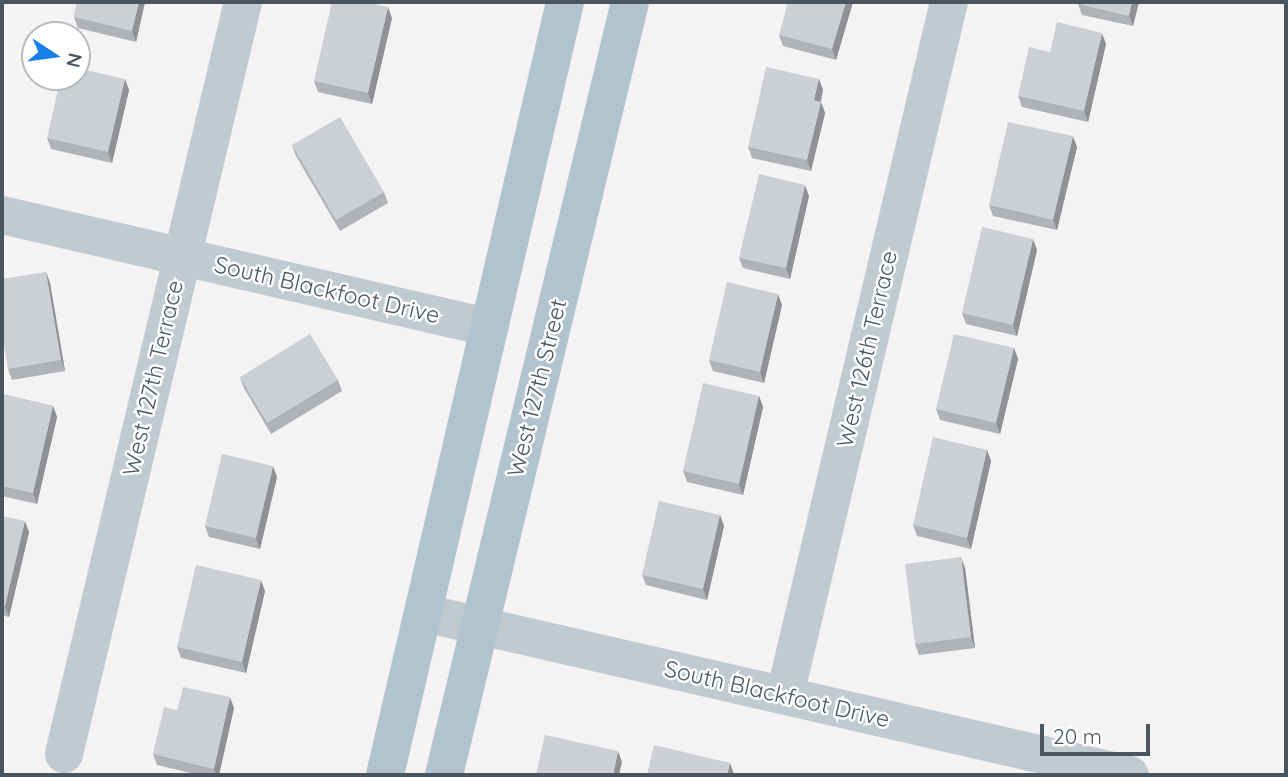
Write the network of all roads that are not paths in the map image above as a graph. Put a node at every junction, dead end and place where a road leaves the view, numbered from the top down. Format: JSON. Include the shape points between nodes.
{"nodes":[{"id":1,"x":243,"y":2,"type":"edge"},
{"id":2,"x":565,"y":2,"type":"edge"},
{"id":3,"x":630,"y":2,"type":"edge"},
{"id":4,"x":949,"y":2,"type":"edge"},
{"id":5,"x":2,"y":215,"type":"edge"},
{"id":6,"x":182,"y":257,"type":"junction"},
{"id":7,"x":489,"y":327,"type":"junction"},
{"id":8,"x":424,"y":613,"type":"junction"},
{"id":9,"x":479,"y":628,"type":"junction"},
{"id":10,"x":785,"y":695,"type":"junction"},
{"id":11,"x":64,"y":754,"type":"dead end"},
{"id":12,"x":385,"y":775,"type":"edge"},
{"id":13,"x":444,"y":775,"type":"edge"},
{"id":14,"x":1130,"y":775,"type":"edge"}],
"edges":[{"from":1,"to":6,"type":"street","name":"West 127th Terrace"},
{"from":2,"to":7,"type":"main road"},
{"from":3,"to":9,"type":"main road","name":"West 127th Street"},
{"from":4,"to":10,"type":"street","name":"West 126th Terrace"},
{"from":5,"to":6,"type":"street","name":"South Blackfoot Drive"},
{"from":6,"to":7,"type":"street","name":"South Blackfoot Drive"},
{"from":6,"to":11,"type":"street","name":"West 127th Terrace"},
{"from":7,"to":8,"type":"main road"},
{"from":8,"to":9,"type":"street","name":"South Blackfoot Drive"},
{"from":8,"to":12,"type":"main road"},
{"from":9,"to":10,"type":"street","name":"South Blackfoot Drive"},
{"from":9,"to":13,"type":"main road","name":"West 127th Street"},
{"from":10,"to":14,"type":"street","name":"South Blackfoot Drive"}]}
